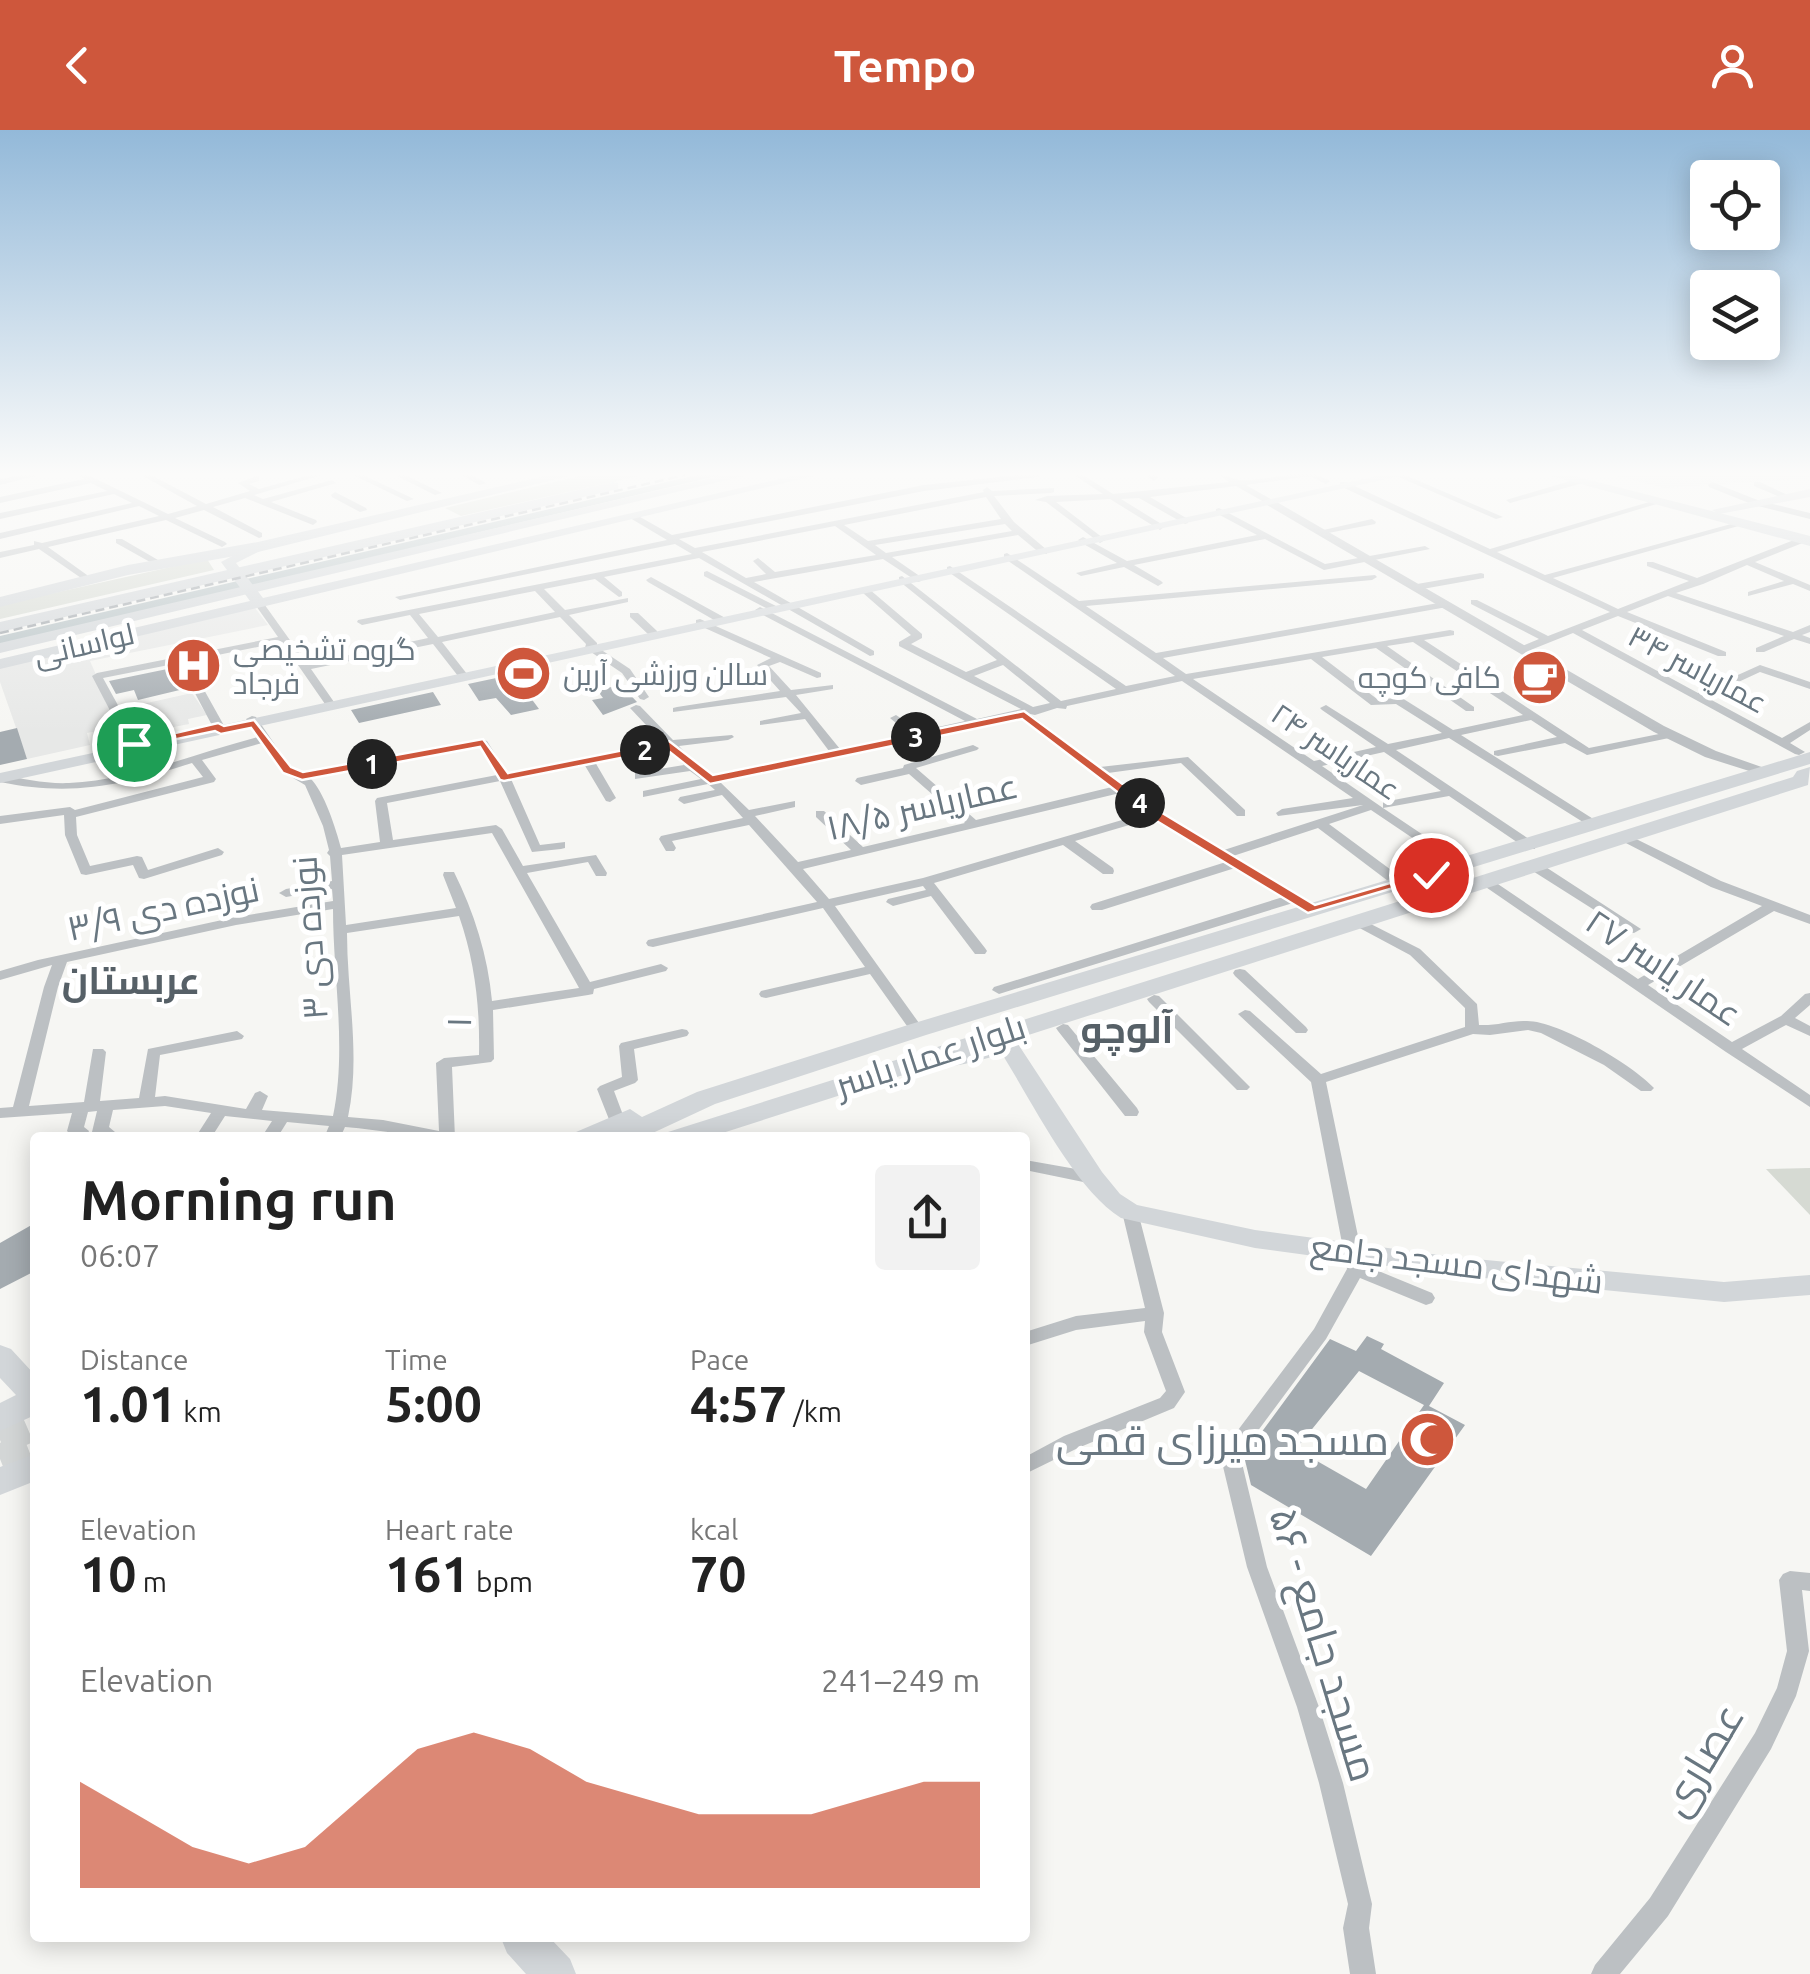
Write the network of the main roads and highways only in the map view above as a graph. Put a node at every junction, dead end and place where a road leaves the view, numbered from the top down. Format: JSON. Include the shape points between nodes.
{"nodes":[{"id":1,"x":149,"y":561,"type":"edge"},
{"id":2,"x":170,"y":561,"type":"edge"},
{"id":3,"x":218,"y":561,"type":"edge"},
{"id":4,"x":229,"y":561,"type":"edge"},
{"id":5,"x":287,"y":561,"type":"edge"},
{"id":6,"x":370,"y":561,"type":"edge"},
{"id":7,"x":420,"y":561,"type":"edge"},
{"id":8,"x":994,"y":561,"type":"edge"},
{"id":9,"x":228,"y":569,"type":"junction"},
{"id":10,"x":910,"y":579,"type":"junction"},
{"id":11,"x":1,"y":598,"type":"edge"},
{"id":12,"x":255,"y":599,"type":"junction"},
{"id":13,"x":776,"y":608,"type":"junction"},
{"id":14,"x":712,"y":622,"type":"junction"},
{"id":15,"x":0,"y":627,"type":"edge"},
{"id":16,"x":592,"y":647,"type":"junction"},
{"id":17,"x":0,"y":648,"type":"edge"},
{"id":18,"x":0,"y":664,"type":"edge"},
{"id":19,"x":330,"y":705,"type":"junction"},
{"id":20,"x":1798,"y":766,"type":"edge"},
{"id":21,"x":0,"y":776,"type":"edge"},
{"id":22,"x":1532,"y":856,"type":"junction"},
{"id":23,"x":918,"y":1058,"type":"junction"},
{"id":24,"x":618,"y":1130,"type":"edge"},
{"id":25,"x":695,"y":1132,"type":"edge"},
{"id":26,"x":1810,"y":1285,"type":"edge"},
{"id":27,"x":0,"y":1357,"type":"edge"},
{"id":28,"x":30,"y":1392,"type":"edge"},
{"id":29,"x":30,"y":1401,"type":"edge"},
{"id":30,"x":0,"y":1418,"type":"edge"},
{"id":31,"x":30,"y":1469,"type":"edge"},
{"id":32,"x":0,"y":1480,"type":"edge"},
{"id":33,"x":526,"y":1942,"type":"edge"},
{"id":34,"x":555,"y":1974,"type":"edge"}],
"edges":[{"from":1,"to":11,"type":"main road"},
{"from":2,"to":11,"type":"main road"},
{"from":3,"to":9,"type":"main road"},
{"from":4,"to":9,"type":"main road"},
{"from":5,"to":15,"type":"main road"},
{"from":6,"to":17,"type":"main road"},
{"from":7,"to":12,"type":"main road","name":"لواسانی"},
{"from":8,"to":10,"type":"main road"},
{"from":9,"to":12,"type":"main road"},
{"from":10,"to":13,"type":"main road"},
{"from":10,"to":13,"type":"main road"},
{"from":12,"to":18,"type":"main road","name":"لواسانی"},
{"from":13,"to":14,"type":"main road"},
{"from":14,"to":16,"type":"main road"},
{"from":14,"to":16,"type":"main road"},
{"from":16,"to":19,"type":"main road"},
{"from":16,"to":19,"type":"main road"},
{"from":19,"to":21,"type":"main road"},
{"from":20,"to":22,"type":"main road","name":"بلوار عمار یاسر","via":[[1594,825]]},
{"from":20,"to":22,"type":"main road","name":"بلوار عمار یاسر","via":[[1624,837]]},
{"from":22,"to":23,"type":"main road","name":"بلوار عمار یاسر","via":[[1484,881]]},
{"from":22,"to":24,"type":"main road","name":"بلوار عمار یاسر","via":[[1460,866],[1304,904],[730,1090],[695,1093]]},
{"from":23,"to":25,"type":"main road","name":"بلوار عمار یاسر"},
{"from":23,"to":26,"type":"main road","name":"شهدای مسجد جامع","via":[[961,1058],[1008,1046],[1094,1178],[1120,1206],[1355,1261],[1724,1292]]},
{"from":27,"to":28,"type":"main road"},
{"from":29,"to":30,"type":"main road"},
{"from":31,"to":32,"type":"main road"},
{"from":33,"to":34,"type":"main road"}]}
